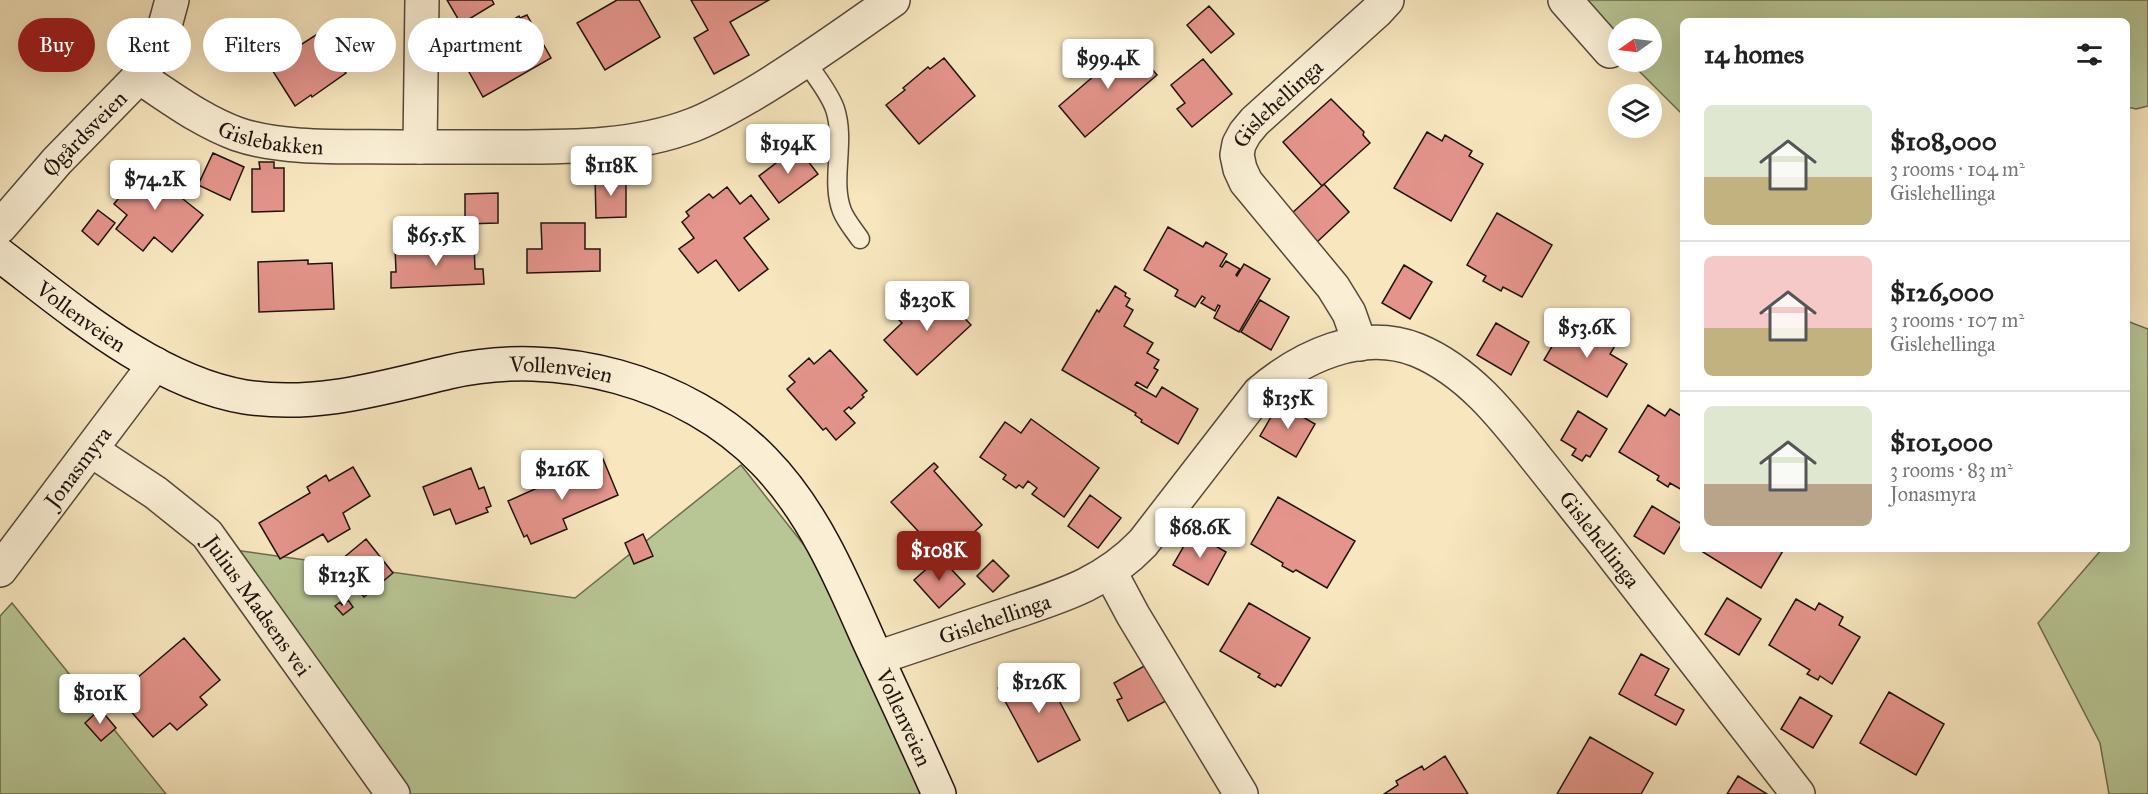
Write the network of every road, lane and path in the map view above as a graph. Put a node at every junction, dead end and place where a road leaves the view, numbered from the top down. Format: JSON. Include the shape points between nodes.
{"nodes":[{"id":1,"x":172,"y":0,"type":"edge"},
{"id":2,"x":422,"y":0,"type":"edge"},
{"id":3,"x":1386,"y":0,"type":"edge"},
{"id":4,"x":1566,"y":0,"type":"edge"},
{"id":5,"x":884,"y":3,"type":"edge"},
{"id":6,"x":1608,"y":49,"type":"edge"},
{"id":7,"x":806,"y":62,"type":"junction"},
{"id":8,"x":139,"y":77,"type":"junction"},
{"id":9,"x":420,"y":147,"type":"junction"},
{"id":10,"x":0,"y":227,"type":"edge"},
{"id":11,"x":860,"y":239,"type":"dead end"},
{"id":12,"x":0,"y":255,"type":"edge"},
{"id":13,"x":1360,"y":344,"type":"junction"},
{"id":14,"x":155,"y":364,"type":"junction"},
{"id":15,"x":90,"y":450,"type":"junction"},
{"id":16,"x":0,"y":570,"type":"edge"},
{"id":17,"x":1110,"y":572,"type":"junction"},
{"id":18,"x":877,"y":658,"type":"junction"},
{"id":19,"x":393,"y":794,"type":"edge"},
{"id":20,"x":939,"y":794,"type":"edge"},
{"id":21,"x":1241,"y":794,"type":"edge"},
{"id":22,"x":1798,"y":794,"type":"edge"}],
"edges":[{"from":1,"to":8,"type":"street","name":"Øgårdsveien","via":[[158,51]]},
{"from":2,"to":9,"type":"street"},
{"from":3,"to":13,"type":"street","name":"Gislehellinga","via":[[1255,121],[1239,144],[1237,155],[1246,182],[1333,287],[1349,312]]},
{"from":4,"to":6,"type":"street"},
{"from":5,"to":7,"type":"street","name":"Gislebakken"},
{"from":7,"to":9,"type":"street","name":"Gislebakken","via":[[730,108],[660,136],[573,147]]},
{"from":7,"to":11,"type":"lane","via":[[835,109],[840,134],[838,182],[842,212]]},
{"from":8,"to":9,"type":"street","name":"Gislebakken","via":[[201,117],[237,134],[276,142]]},
{"from":8,"to":10,"type":"street","name":"Øgårdsveien","via":[[57,161]]},
{"from":12,"to":14,"type":"street","name":"Vollenveien","via":[[91,323]]},
{"from":13,"to":17,"type":"street","name":"Gislehellinga","via":[[1307,359],[1280,374],[1259,393],[1143,543]]},
{"from":13,"to":22,"type":"street","name":"Gislehellinga","via":[[1416,350],[1445,365],[1483,394]]},
{"from":14,"to":15,"type":"street","name":"Jonasmyra"},
{"from":14,"to":18,"type":"street","name":"Vollenveien","via":[[210,389],[281,401],[321,400],[495,365],[574,367],[654,389],[724,428],[775,473],[822,541]]},
{"from":15,"to":16,"type":"street","name":"Jonasmyra"},
{"from":15,"to":19,"type":"street","name":"Julius Madsens vei","via":[[156,493],[207,534]]},
{"from":17,"to":18,"type":"street","name":"Gislehellinga","via":[[1086,587]]},
{"from":17,"to":21,"type":"street"},
{"from":18,"to":20,"type":"street","name":"Vollenveien"}]}
